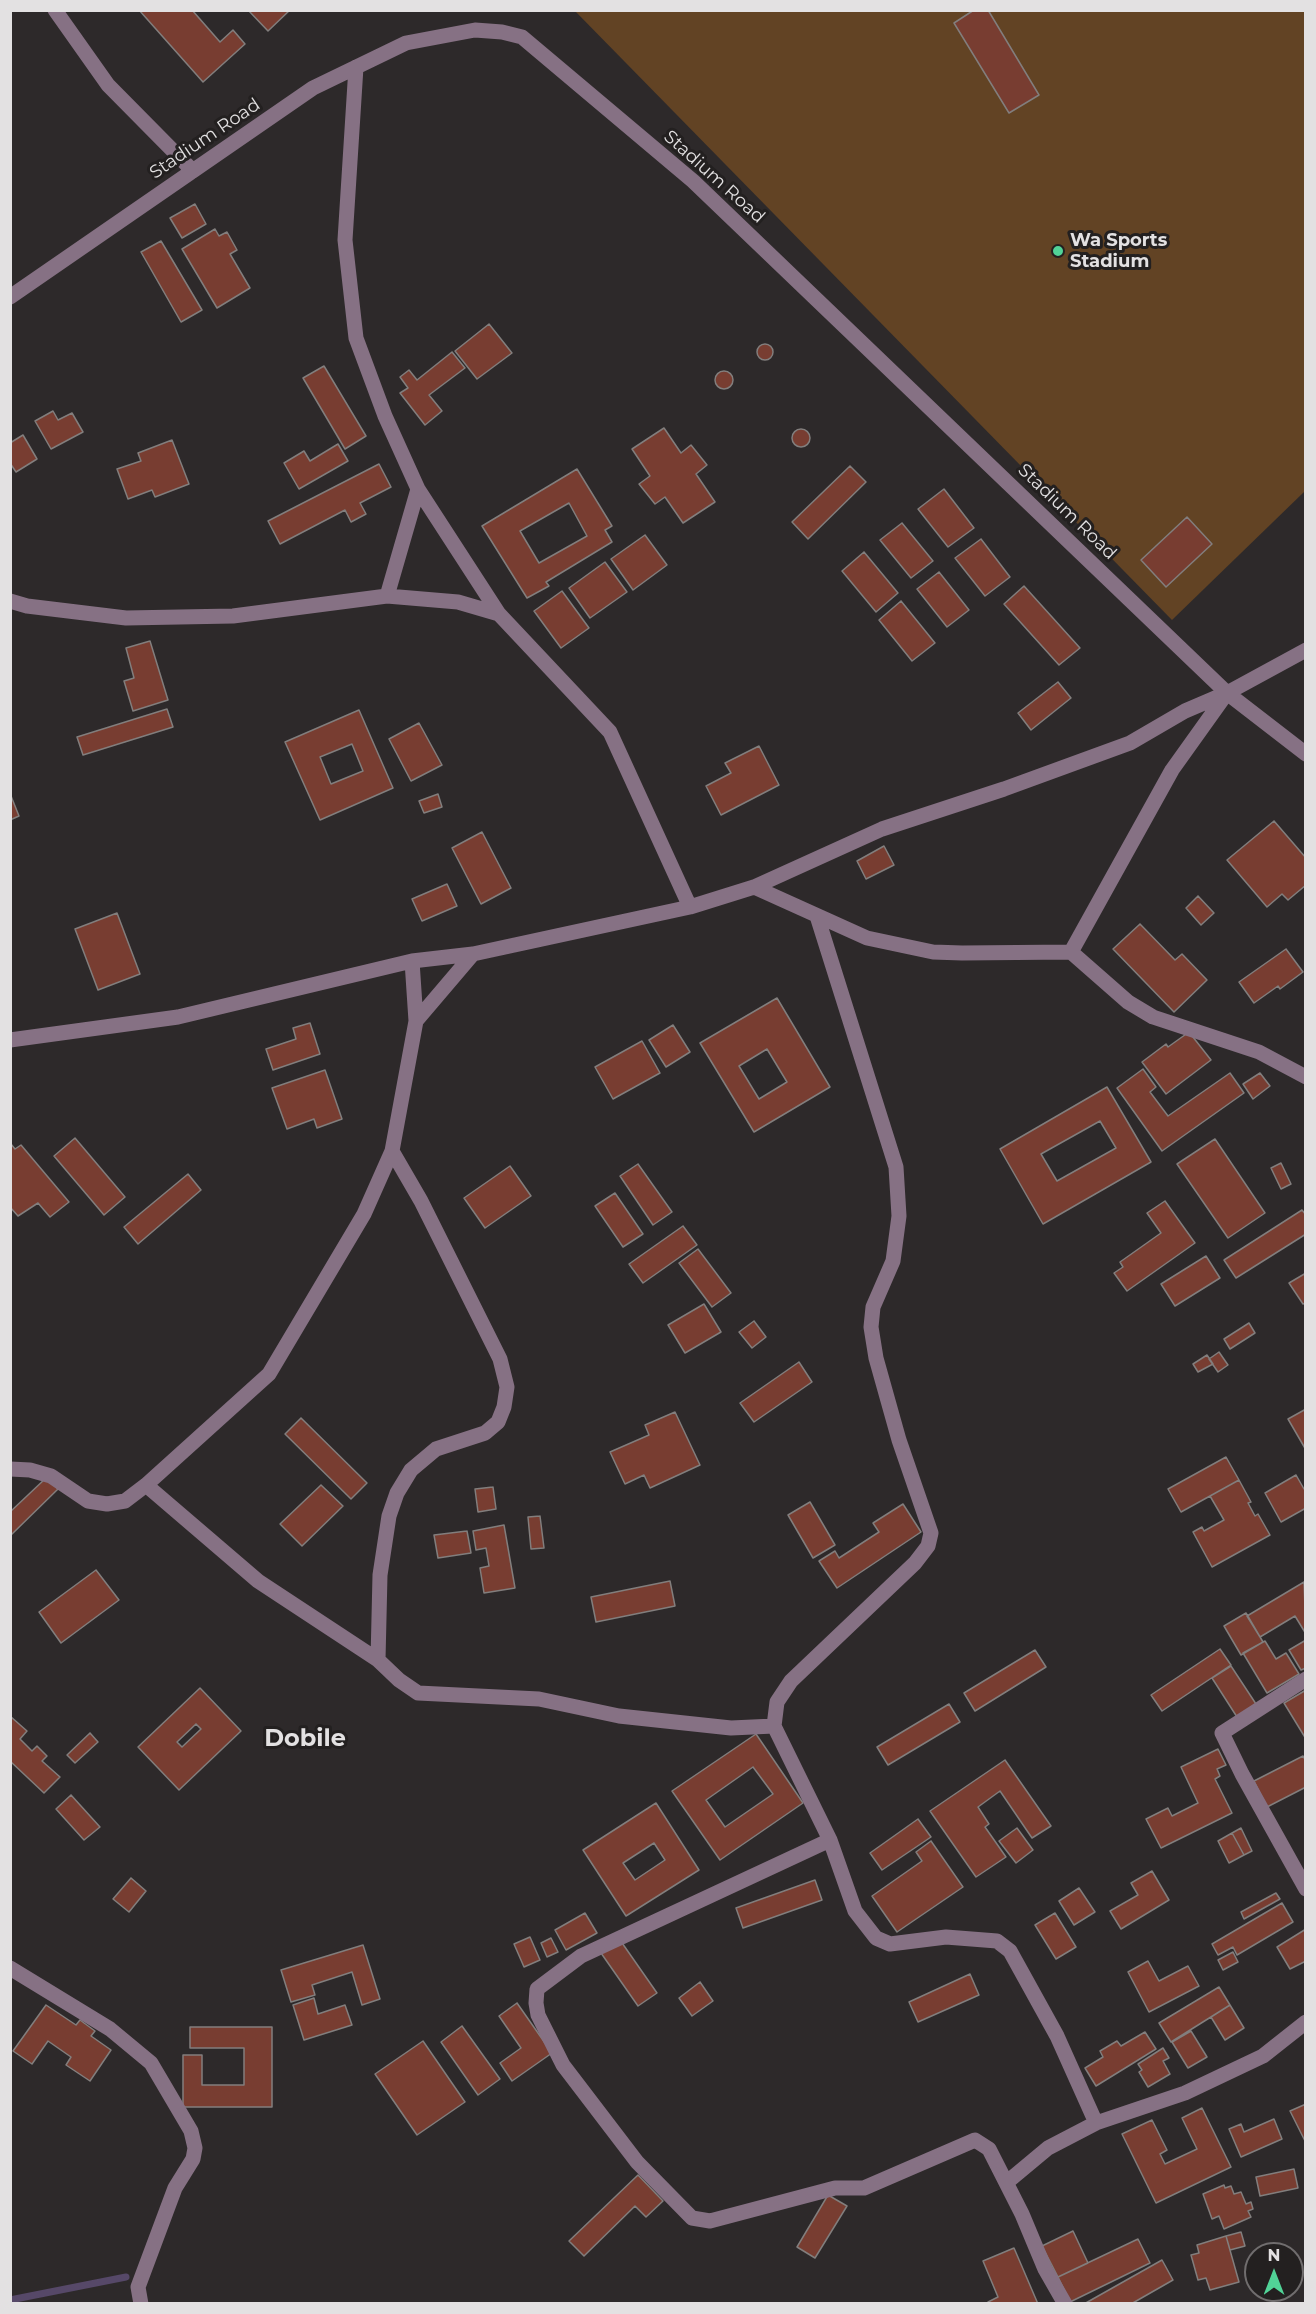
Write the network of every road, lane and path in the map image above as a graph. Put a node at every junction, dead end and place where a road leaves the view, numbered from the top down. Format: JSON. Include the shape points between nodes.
{"nodes":[{"id":1,"x":55,"y":10,"type":"edge"},
{"id":2,"x":356,"y":67,"type":"junction"},
{"id":3,"x":193,"y":171,"type":"junction"},
{"id":4,"x":10,"y":297,"type":"edge"},
{"id":5,"x":418,"y":489,"type":"junction"},
{"id":6,"x":387,"y":596,"type":"junction"},
{"id":7,"x":10,"y":601,"type":"edge"},
{"id":8,"x":499,"y":614,"type":"junction"},
{"id":9,"x":1305,"y":651,"type":"edge"},
{"id":10,"x":1227,"y":693,"type":"junction"},
{"id":11,"x":1305,"y":754,"type":"edge"},
{"id":12,"x":754,"y":887,"type":"junction"},
{"id":13,"x":690,"y":907,"type":"junction"},
{"id":14,"x":817,"y":916,"type":"junction"},
{"id":15,"x":1071,"y":952,"type":"junction"},
{"id":16,"x":473,"y":954,"type":"junction"},
{"id":17,"x":412,"y":961,"type":"junction"},
{"id":18,"x":416,"y":1021,"type":"junction"},
{"id":19,"x":10,"y":1040,"type":"edge"},
{"id":20,"x":1305,"y":1077,"type":"edge"},
{"id":21,"x":392,"y":1151,"type":"junction"},
{"id":22,"x":10,"y":1469,"type":"edge"},
{"id":23,"x":146,"y":1485,"type":"junction"},
{"id":24,"x":378,"y":1660,"type":"junction"},
{"id":25,"x":1305,"y":1679,"type":"edge"},
{"id":26,"x":774,"y":1726,"type":"junction"},
{"id":27,"x":830,"y":1840,"type":"junction"},
{"id":28,"x":1305,"y":1889,"type":"edge"},
{"id":29,"x":10,"y":1968,"type":"edge"},
{"id":30,"x":1305,"y":2022,"type":"edge"},
{"id":31,"x":1096,"y":2123,"type":"junction"},
{"id":32,"x":1006,"y":2183,"type":"junction"},
{"id":33,"x":141,"y":2304,"type":"edge"},
{"id":34,"x":1065,"y":2304,"type":"edge"}],
"edges":[{"from":1,"to":3,"type":"street","via":[[108,86]]},
{"from":2,"to":3,"type":"street","name":"Stadium Road","via":[[313,88]]},
{"from":2,"to":5,"type":"street","via":[[345,240],[356,338],[384,416]]},
{"from":2,"to":10,"type":"street","name":"Stadium Road","via":[[406,43],[475,30],[522,37],[693,181]]},
{"from":3,"to":4,"type":"street","name":"Stadium Road"},
{"from":5,"to":6,"type":"street"},
{"from":5,"to":8,"type":"street"},
{"from":6,"to":7,"type":"street","via":[[233,616],[126,618]]},
{"from":6,"to":8,"type":"street","via":[[458,602]]},
{"from":8,"to":13,"type":"street","via":[[610,732]]},
{"from":9,"to":10,"type":"street"},
{"from":10,"to":11,"type":"street","name":"Stadium Road"},
{"from":10,"to":12,"type":"street","via":[[1185,711],[1130,743],[882,830]]},
{"from":10,"to":15,"type":"street","via":[[1172,770]]},
{"from":12,"to":13,"type":"street"},
{"from":12,"to":14,"type":"street"},
{"from":13,"to":16,"type":"street"},
{"from":14,"to":15,"type":"street","via":[[867,938],[933,952]]},
{"from":14,"to":26,"type":"street","via":[[896,1167],[899,1215],[893,1261],[873,1307],[871,1327],[899,1440],[931,1533],[928,1546],[915,1563],[791,1681],[777,1702]]},
{"from":15,"to":20,"type":"street","via":[[1128,1002],[1153,1017],[1259,1052]]},
{"from":16,"to":17,"type":"street"},
{"from":16,"to":18,"type":"street"},
{"from":17,"to":18,"type":"street"},
{"from":17,"to":19,"type":"street","via":[[178,1017]]},
{"from":18,"to":21,"type":"street"},
{"from":21,"to":23,"type":"street","via":[[364,1214],[269,1374]]},
{"from":21,"to":24,"type":"street","via":[[500,1359],[507,1387],[498,1422],[485,1433],[436,1449],[411,1470],[397,1494],[389,1516],[380,1575]]},
{"from":22,"to":23,"type":"street","via":[[51,1476],[88,1501],[107,1504],[125,1501]]},
{"from":23,"to":24,"type":"street","via":[[258,1581]]},
{"from":24,"to":26,"type":"street","via":[[418,1693],[539,1699],[619,1716],[731,1728]]},
{"from":25,"to":28,"type":"street","via":[[1222,1733]]},
{"from":26,"to":27,"type":"street"},
{"from":27,"to":31,"type":"street","via":[[855,1911],[876,1938],[890,1944],[946,1937],[997,1941],[1010,1951]]},
{"from":27,"to":32,"type":"street","via":[[581,1956],[537,1989],[538,2015],[563,2065],[636,2162],[692,2218],[710,2221],[835,2188],[864,2188],[975,2140],[989,2149]]},
{"from":29,"to":33,"type":"street","via":[[110,2029],[151,2063],[191,2130],[193,2159],[175,2188],[138,2288]]},
{"from":30,"to":31,"type":"street","via":[[1263,2056],[1185,2093]]},
{"from":31,"to":32,"type":"street","via":[[1048,2148]]},
{"from":32,"to":34,"type":"street"}]}
